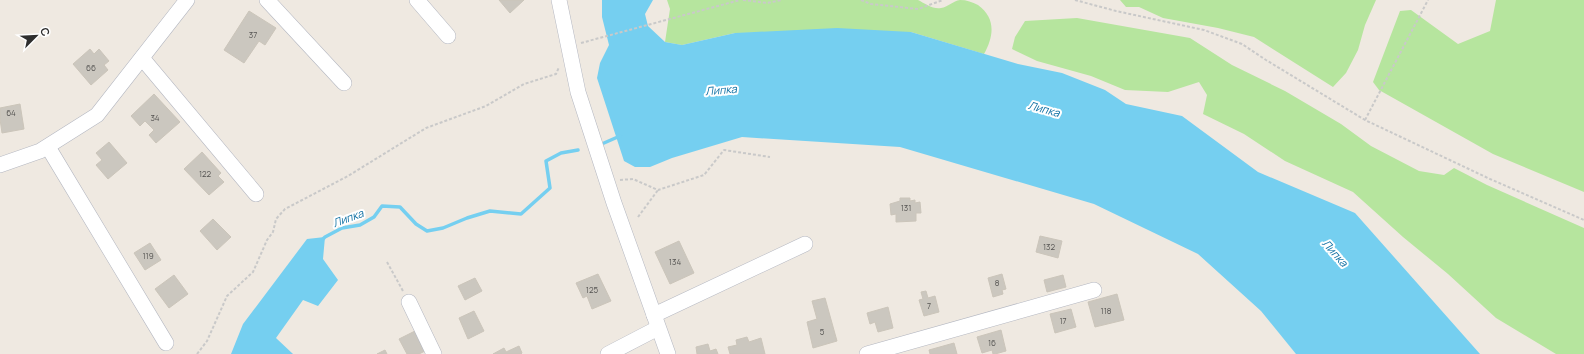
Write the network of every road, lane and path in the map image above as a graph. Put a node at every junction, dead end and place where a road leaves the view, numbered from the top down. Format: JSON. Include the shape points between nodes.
{"nodes":[{"id":1,"x":187,"y":0,"type":"edge"},
{"id":2,"x":267,"y":0,"type":"edge"},
{"id":3,"x":417,"y":0,"type":"edge"},
{"id":4,"x":559,"y":0,"type":"edge"},
{"id":5,"x":742,"y":0,"type":"edge"},
{"id":6,"x":782,"y":0,"type":"edge"},
{"id":7,"x":861,"y":0,"type":"edge"},
{"id":8,"x":943,"y":0,"type":"edge"},
{"id":9,"x":1075,"y":0,"type":"edge"},
{"id":10,"x":1428,"y":0,"type":"edge"},
{"id":11,"x":448,"y":36,"type":"dead end"},
{"id":12,"x":568,"y":46,"type":"junction"},
{"id":13,"x":142,"y":58,"type":"junction"},
{"id":14,"x":559,"y":67,"type":"dead end"},
{"id":15,"x":344,"y":83,"type":"dead end"},
{"id":16,"x":1364,"y":120,"type":"junction"},
{"id":17,"x":48,"y":146,"type":"junction"},
{"id":18,"x":770,"y":157,"type":"dead end"},
{"id":19,"x":0,"y":165,"type":"edge"},
{"id":20,"x":607,"y":181,"type":"junction"},
{"id":21,"x":658,"y":190,"type":"junction"},
{"id":22,"x":256,"y":194,"type":"dead end"},
{"id":23,"x":638,"y":217,"type":"dead end"},
{"id":24,"x":1584,"y":220,"type":"edge"},
{"id":25,"x":805,"y":244,"type":"dead end"},
{"id":26,"x":386,"y":262,"type":"dead end"},
{"id":27,"x":1094,"y":290,"type":"dead end"},
{"id":28,"x":409,"y":302,"type":"joint"},
{"id":29,"x":656,"y":322,"type":"junction"},
{"id":30,"x":166,"y":343,"type":"dead end"},
{"id":31,"x":197,"y":354,"type":"edge"},
{"id":32,"x":434,"y":354,"type":"edge"},
{"id":33,"x":608,"y":354,"type":"edge"},
{"id":34,"x":668,"y":354,"type":"edge"},
{"id":35,"x":867,"y":354,"type":"edge"}],
"edges":[{"from":1,"to":13,"type":"street"},
{"from":2,"to":15,"type":"street"},
{"from":3,"to":11,"type":"street"},
{"from":4,"to":12,"type":"street"},
{"from":5,"to":6,"type":"path","via":[[767,3]]},
{"from":5,"to":12,"type":"path"},
{"from":7,"to":8,"type":"path","via":[[871,4],[918,9]]},
{"from":9,"to":16,"type":"path","via":[[1204,30],[1242,44]]},
{"from":10,"to":16,"type":"path"},
{"from":12,"to":20,"type":"street","via":[[578,92]]},
{"from":13,"to":17,"type":"street","via":[[97,115]]},
{"from":13,"to":22,"type":"street"},
{"from":14,"to":31,"type":"path","via":[[556,74],[524,84],[486,106],[426,128],[348,176],[285,209],[276,219],[274,232],[267,240],[252,272],[227,296],[207,341]]},
{"from":16,"to":24,"type":"path"},
{"from":17,"to":19,"type":"street"},
{"from":17,"to":30,"type":"street"},
{"from":18,"to":21,"type":"path","via":[[724,150],[704,175]]},
{"from":20,"to":21,"type":"path","via":[[633,179]]},
{"from":20,"to":29,"type":"street"},
{"from":21,"to":23,"type":"path"},
{"from":25,"to":29,"type":"street"},
{"from":26,"to":28,"type":"path"},
{"from":27,"to":35,"type":"street"},
{"from":28,"to":32,"type":"street"},
{"from":29,"to":33,"type":"street"},
{"from":29,"to":34,"type":"street"}]}
